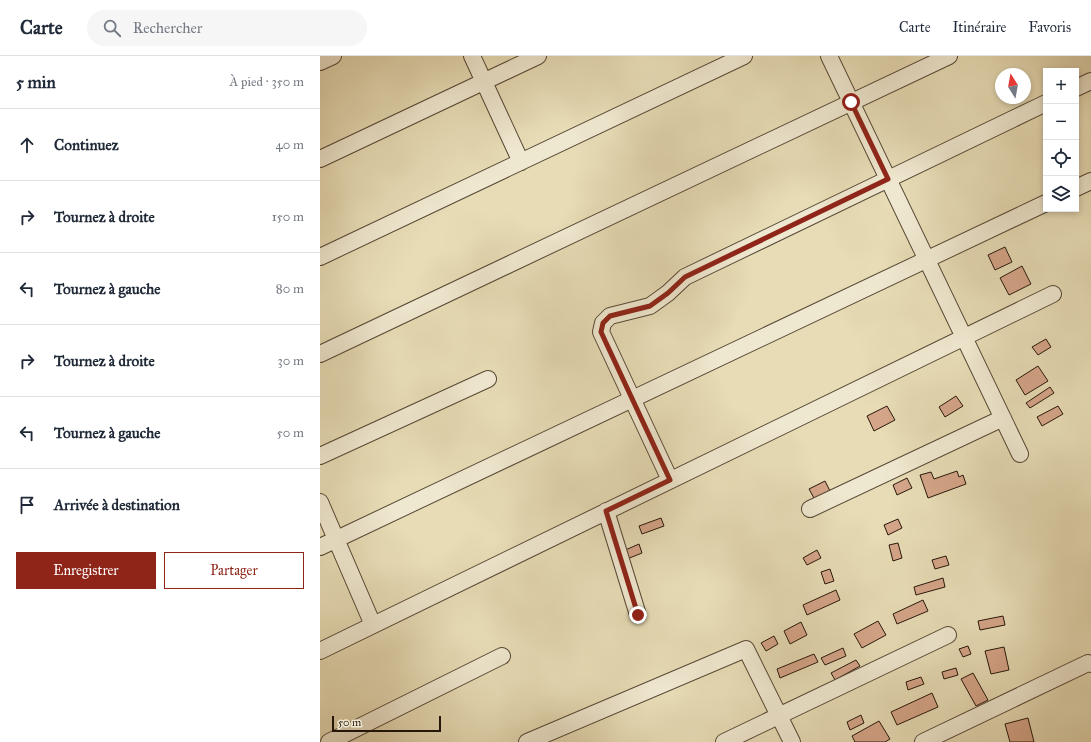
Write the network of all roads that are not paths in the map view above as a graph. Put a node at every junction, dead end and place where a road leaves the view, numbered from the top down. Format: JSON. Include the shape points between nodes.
{"nodes":[{"id":1,"x":333,"y":56,"type":"edge"},
{"id":2,"x":472,"y":56,"type":"edge"},
{"id":3,"x":538,"y":56,"type":"edge"},
{"id":4,"x":744,"y":56,"type":"edge"},
{"id":5,"x":829,"y":56,"type":"edge"},
{"id":6,"x":949,"y":56,"type":"edge"},
{"id":7,"x":320,"y":62,"type":"edge"},
{"id":8,"x":1091,"y":81,"type":"edge"},
{"id":9,"x":484,"y":82,"type":"junction"},
{"id":10,"x":1079,"y":87,"type":"edge"},
{"id":11,"x":851,"y":102,"type":"junction"},
{"id":12,"x":1044,"y":104,"type":"edge"},
{"id":13,"x":320,"y":159,"type":"edge"},
{"id":14,"x":521,"y":162,"type":"junction"},
{"id":15,"x":888,"y":179,"type":"junction"},
{"id":16,"x":1091,"y":181,"type":"edge"},
{"id":17,"x":1079,"y":187,"type":"edge"},
{"id":18,"x":1043,"y":204,"type":"edge"},
{"id":19,"x":320,"y":257,"type":"edge"},
{"id":20,"x":927,"y":259,"type":"junction"},
{"id":21,"x":1053,"y":294,"type":"dead end"},
{"id":22,"x":964,"y":337,"type":"junction"},
{"id":23,"x":320,"y":354,"type":"edge"},
{"id":24,"x":488,"y":379,"type":"dead end"},
{"id":25,"x":632,"y":399,"type":"junction"},
{"id":26,"x":1003,"y":418,"type":"junction"},
{"id":27,"x":1020,"y":454,"type":"dead end"},
{"id":28,"x":320,"y":456,"type":"edge"},
{"id":29,"x":670,"y":480,"type":"junction"},
{"id":30,"x":320,"y":502,"type":"edge"},
{"id":31,"x":810,"y":509,"type":"dead end"},
{"id":32,"x":606,"y":511,"type":"junction"},
{"id":33,"x":336,"y":539,"type":"junction"},
{"id":34,"x":320,"y":547,"type":"edge"},
{"id":35,"x":638,"y":615,"type":"dead end"},
{"id":36,"x":373,"y":625,"type":"junction"},
{"id":37,"x":948,"y":635,"type":"dead end"},
{"id":38,"x":320,"y":651,"type":"edge"},
{"id":39,"x":502,"y":656,"type":"dead end"},
{"id":40,"x":1091,"y":664,"type":"edge"},
{"id":41,"x":779,"y":716,"type":"junction"},
{"id":42,"x":347,"y":738,"type":"edge"},
{"id":43,"x":329,"y":742,"type":"edge"},
{"id":44,"x":527,"y":742,"type":"edge"},
{"id":45,"x":724,"y":742,"type":"edge"},
{"id":46,"x":792,"y":742,"type":"edge"},
{"id":47,"x":923,"y":742,"type":"edge"}],
"edges":[{"from":1,"to":7,"type":"street"},
{"from":2,"to":9,"type":"street"},
{"from":3,"to":9,"type":"street"},
{"from":4,"to":14,"type":"street"},
{"from":5,"to":11,"type":"street"},
{"from":6,"to":11,"type":"street"},
{"from":8,"to":10,"type":"street"},
{"from":9,"to":13,"type":"street"},
{"from":9,"to":14,"type":"street"},
{"from":11,"to":15,"type":"street"},
{"from":11,"to":23,"type":"street"},
{"from":12,"to":15,"type":"street"},
{"from":14,"to":19,"type":"street"},
{"from":15,"to":20,"type":"street"},
{"from":15,"to":25,"type":"street","via":[[685,277],[650,306],[610,316],[603,323],[601,332]]},
{"from":16,"to":17,"type":"street"},
{"from":18,"to":20,"type":"street"},
{"from":20,"to":22,"type":"street"},
{"from":20,"to":25,"type":"street"},
{"from":21,"to":22,"type":"street"},
{"from":22,"to":26,"type":"street"},
{"from":22,"to":29,"type":"street"},
{"from":24,"to":28,"type":"street"},
{"from":25,"to":29,"type":"street"},
{"from":25,"to":33,"type":"street"},
{"from":26,"to":27,"type":"street"},
{"from":26,"to":31,"type":"street"},
{"from":29,"to":32,"type":"street"},
{"from":30,"to":33,"type":"street"},
{"from":32,"to":35,"type":"street"},
{"from":32,"to":36,"type":"street"},
{"from":33,"to":34,"type":"street"},
{"from":33,"to":36,"type":"street"},
{"from":36,"to":38,"type":"street"},
{"from":37,"to":41,"type":"street"},
{"from":39,"to":42,"type":"street"},
{"from":40,"to":47,"type":"street","via":[[1088,663]]},
{"from":41,"to":44,"type":"street","via":[[746,649]]},
{"from":41,"to":45,"type":"street"},
{"from":41,"to":46,"type":"street"},
{"from":42,"to":43,"type":"street"}]}
